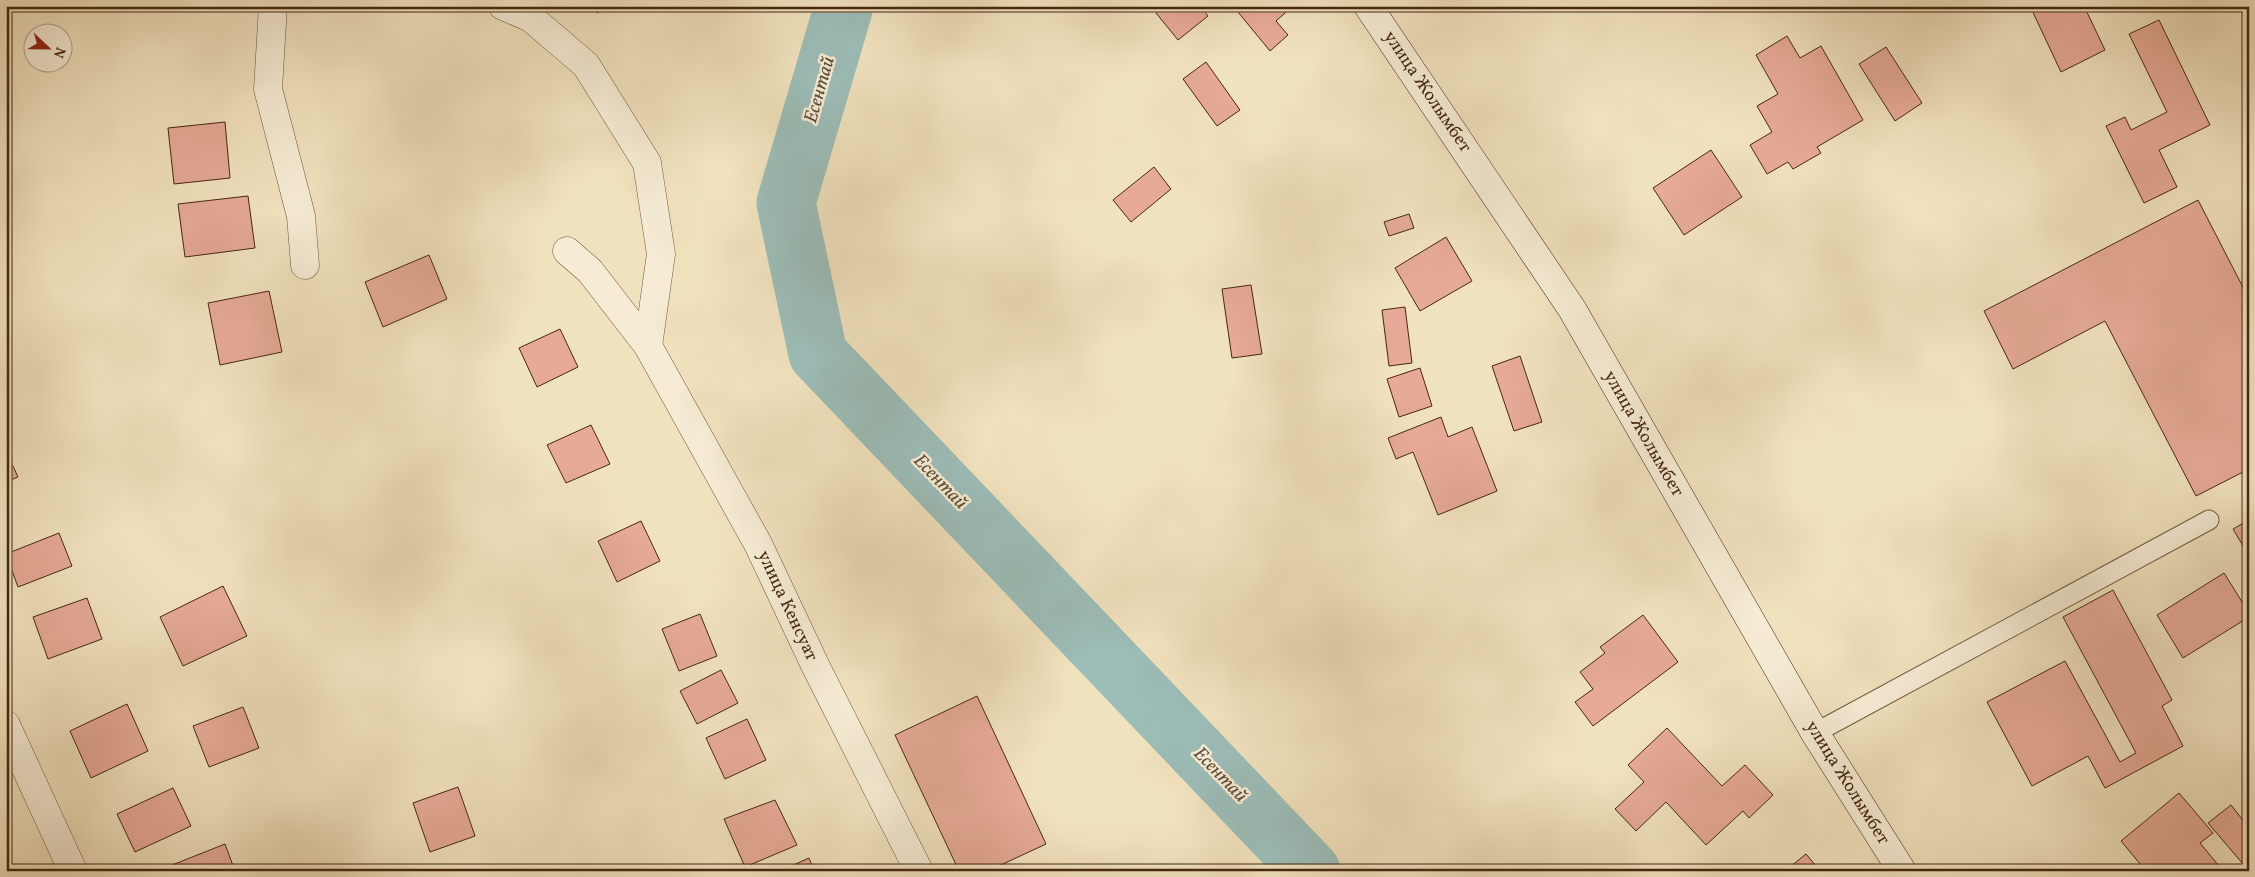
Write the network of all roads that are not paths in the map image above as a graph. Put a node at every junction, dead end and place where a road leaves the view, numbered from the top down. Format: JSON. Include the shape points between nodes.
{"nodes":[{"id":1,"x":273,"y":6,"type":"edge"},
{"id":2,"x":502,"y":6,"type":"edge"},
{"id":3,"x":1368,"y":6,"type":"edge"},
{"id":4,"x":567,"y":251,"type":"dead end"},
{"id":5,"x":304,"y":265,"type":"dead end"},
{"id":6,"x":648,"y":346,"type":"junction"},
{"id":7,"x":2209,"y":520,"type":"dead end"},
{"id":8,"x":6,"y":725,"type":"edge"},
{"id":9,"x":1815,"y":733,"type":"junction"},
{"id":10,"x":73,"y":871,"type":"edge"},
{"id":11,"x":919,"y":871,"type":"edge"},
{"id":12,"x":1902,"y":871,"type":"edge"}],
"edges":[{"from":1,"to":5,"type":"street","via":[[268,90],[301,216]]},
{"from":2,"to":6,"type":"street","via":[[531,18],[586,65],[647,163],[661,254]]},
{"from":3,"to":9,"type":"street","name":"улица Жолымбет","via":[[1572,309]]},
{"from":4,"to":6,"type":"street","name":"улица Кенсуат","via":[[590,271]]},
{"from":6,"to":11,"type":"street","name":"улица Кенсуат","via":[[758,544],[814,665]]},
{"from":7,"to":9,"type":"lane"},
{"from":8,"to":10,"type":"street"},
{"from":9,"to":12,"type":"street","name":"улица Жолымбет"}]}
